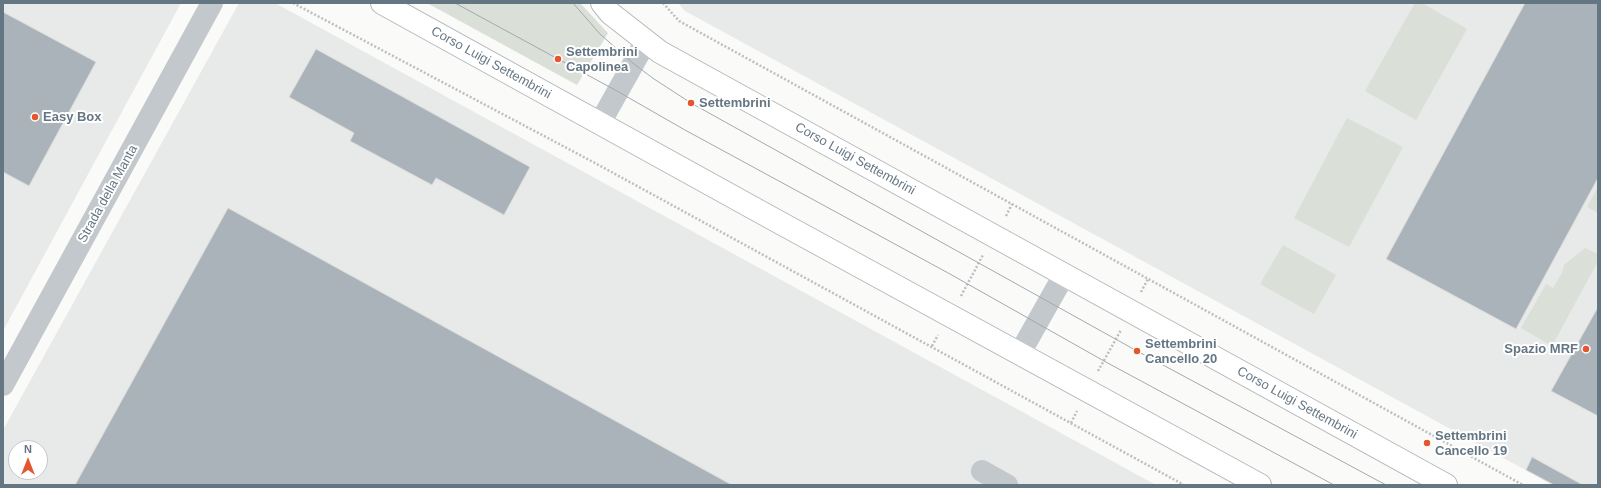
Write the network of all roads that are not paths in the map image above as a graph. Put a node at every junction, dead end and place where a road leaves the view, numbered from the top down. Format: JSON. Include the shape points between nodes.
{"nodes":[{"id":1,"x":212,"y":3,"type":"edge"},
{"id":2,"x":382,"y":3,"type":"edge"},
{"id":3,"x":602,"y":3,"type":"edge"},
{"id":4,"x":646,"y":41,"type":"junction"},
{"id":5,"x":600,"y":123,"type":"junction"},
{"id":6,"x":1064,"y":275,"type":"junction"},
{"id":7,"x":1020,"y":353,"type":"junction"},
{"id":8,"x":3,"y":385,"type":"edge"},
{"id":9,"x":982,"y":471,"type":"dead end"},
{"id":10,"x":1007,"y":485,"type":"edge"},
{"id":11,"x":1260,"y":485,"type":"edge"},
{"id":12,"x":1446,"y":485,"type":"edge"}],
"edges":[{"from":1,"to":8,"type":"street","name":"Strada della Manta"},
{"from":2,"to":5,"type":"main road","name":"Corso Luigi Settembrini"},
{"from":3,"to":4,"type":"main road","name":"Corso Luigi Settembrini","via":[[610,13]]},
{"from":4,"to":5,"type":"street"},
{"from":4,"to":6,"type":"main road","name":"Corso Luigi Settembrini","via":[[667,56]]},
{"from":5,"to":7,"type":"main road","name":"Corso Luigi Settembrini"},
{"from":6,"to":7,"type":"street"},
{"from":6,"to":12,"type":"main road","name":"Corso Luigi Settembrini"},
{"from":7,"to":11,"type":"main road","name":"Corso Luigi Settembrini"},
{"from":9,"to":10,"type":"street"}]}
